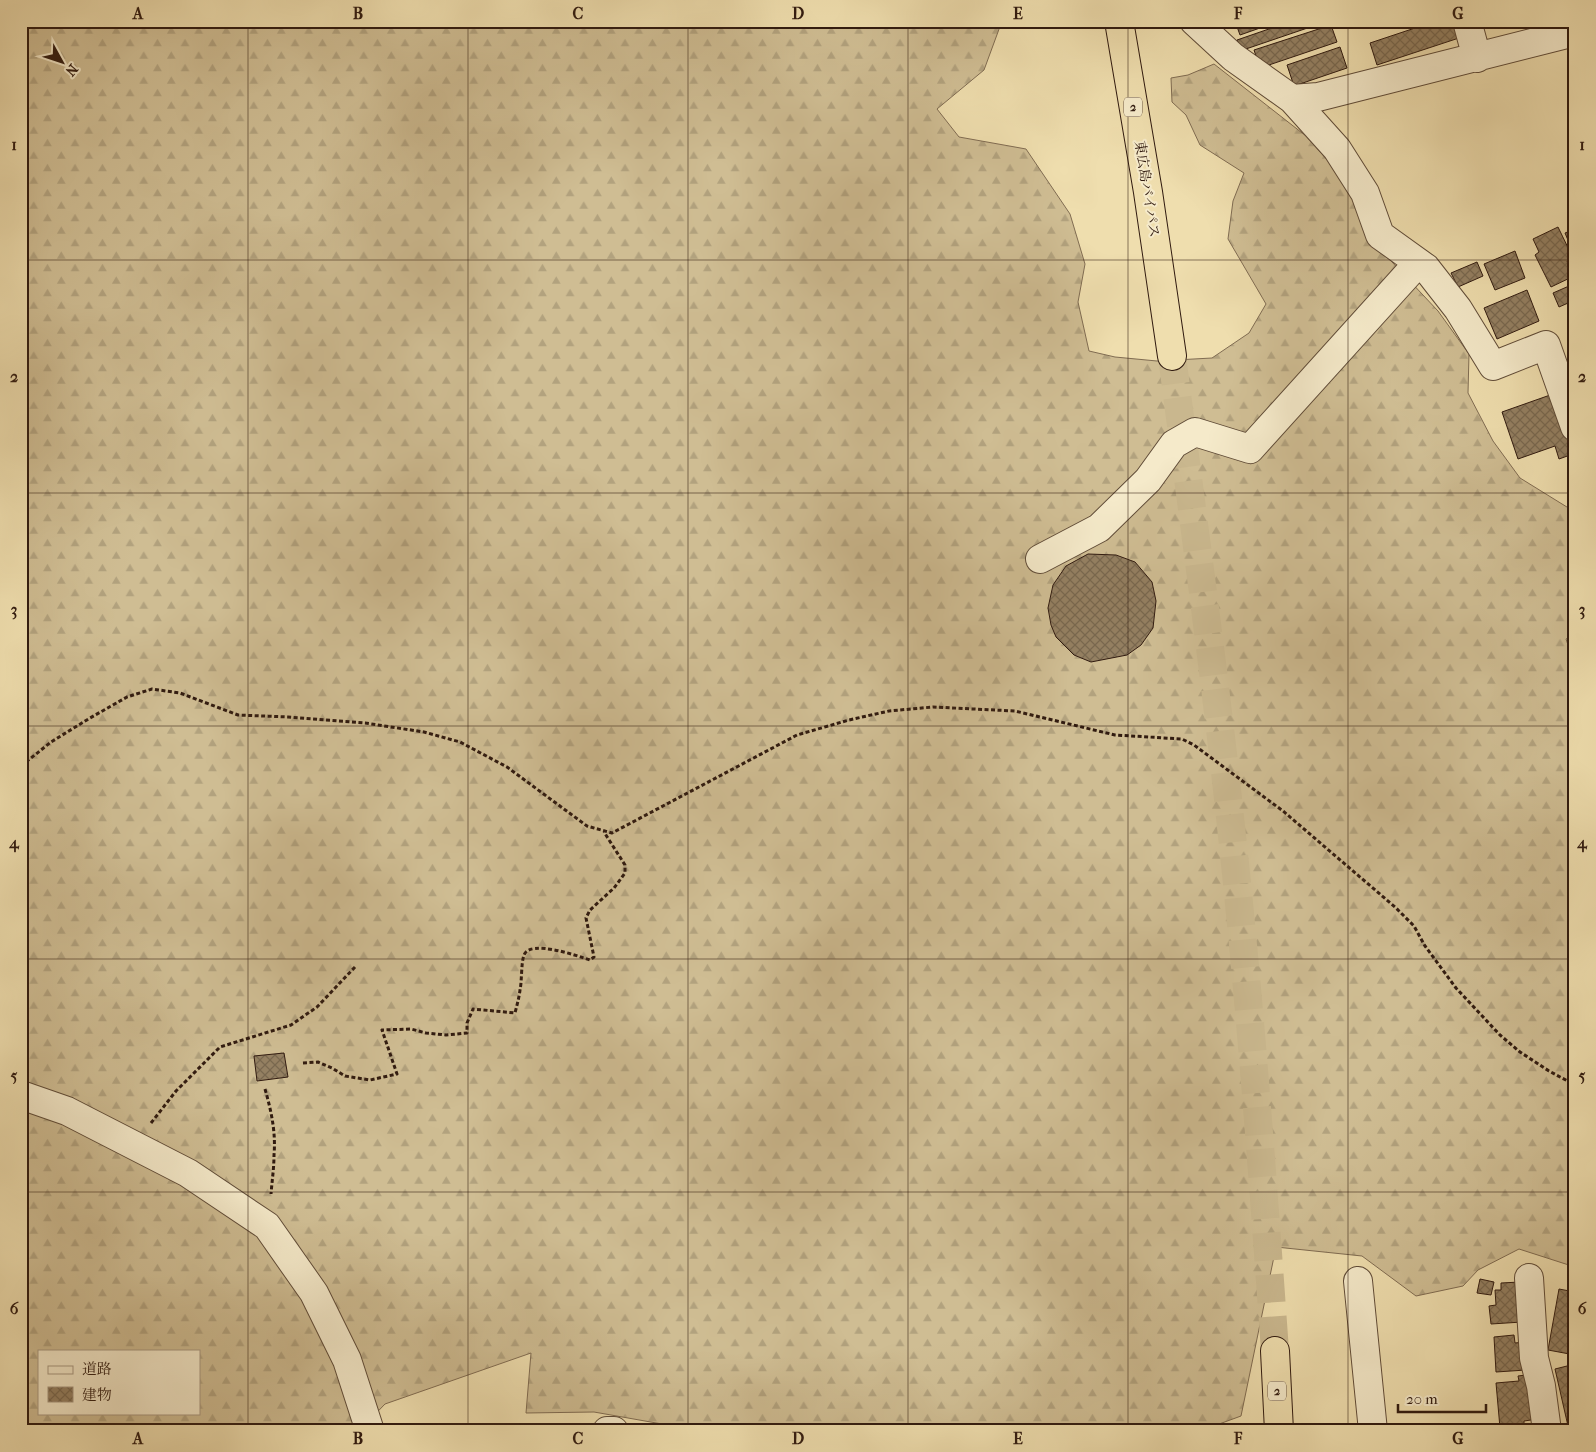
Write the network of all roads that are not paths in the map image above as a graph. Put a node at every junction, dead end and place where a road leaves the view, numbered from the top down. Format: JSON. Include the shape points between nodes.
{"nodes":[{"id":1,"x":1118,"y":21,"type":"edge"},
{"id":2,"x":1194,"y":21,"type":"edge"},
{"id":3,"x":1467,"y":21,"type":"edge"},
{"id":4,"x":1575,"y":32,"type":"edge"},
{"id":5,"x":1477,"y":58,"type":"junction"},
{"id":6,"x":1292,"y":99,"type":"junction"},
{"id":7,"x":1418,"y":263,"type":"junction"},
{"id":8,"x":1172,"y":356,"type":"tunnel mouth"},
{"id":9,"x":1575,"y":427,"type":"edge"},
{"id":10,"x":1040,"y":560,"type":"dead end"},
{"id":11,"x":21,"y":1095,"type":"edge"},
{"id":12,"x":1529,"y":1278,"type":"dead end"},
{"id":13,"x":1358,"y":1281,"type":"dead end"},
{"id":14,"x":1275,"y":1351,"type":"tunnel mouth"},
{"id":15,"x":370,"y":1431,"type":"edge"},
{"id":16,"x":606,"y":1431,"type":"edge"},
{"id":17,"x":614,"y":1431,"type":"edge"},
{"id":18,"x":1279,"y":1431,"type":"edge"},
{"id":19,"x":1373,"y":1431,"type":"edge"},
{"id":20,"x":1547,"y":1431,"type":"edge"}],
"edges":[{"from":1,"to":8,"type":"highway","name":"東広島バイパス","number":"2"},
{"from":2,"to":6,"type":"street","via":[[1233,57]]},
{"from":3,"to":5,"type":"street"},
{"from":4,"to":5,"type":"street"},
{"from":5,"to":6,"type":"street","via":[[1318,98]]},
{"from":6,"to":7,"type":"street","via":[[1337,149],[1365,193],[1380,235]]},
{"from":7,"to":9,"type":"street","via":[[1426,268],[1458,309],[1493,366],[1546,345]]},
{"from":7,"to":10,"type":"street","via":[[1250,449],[1195,432],[1174,444],[1148,480],[1099,528]]},
{"from":11,"to":15,"type":"street","via":[[67,1111],[188,1173],[267,1226],[314,1292],[347,1360]]},
{"from":12,"to":20,"type":"street","via":[[1534,1358]]},
{"from":13,"to":19,"type":"street"},
{"from":14,"to":18,"type":"highway","number":"2"},
{"from":16,"to":17,"type":"street"}]}
